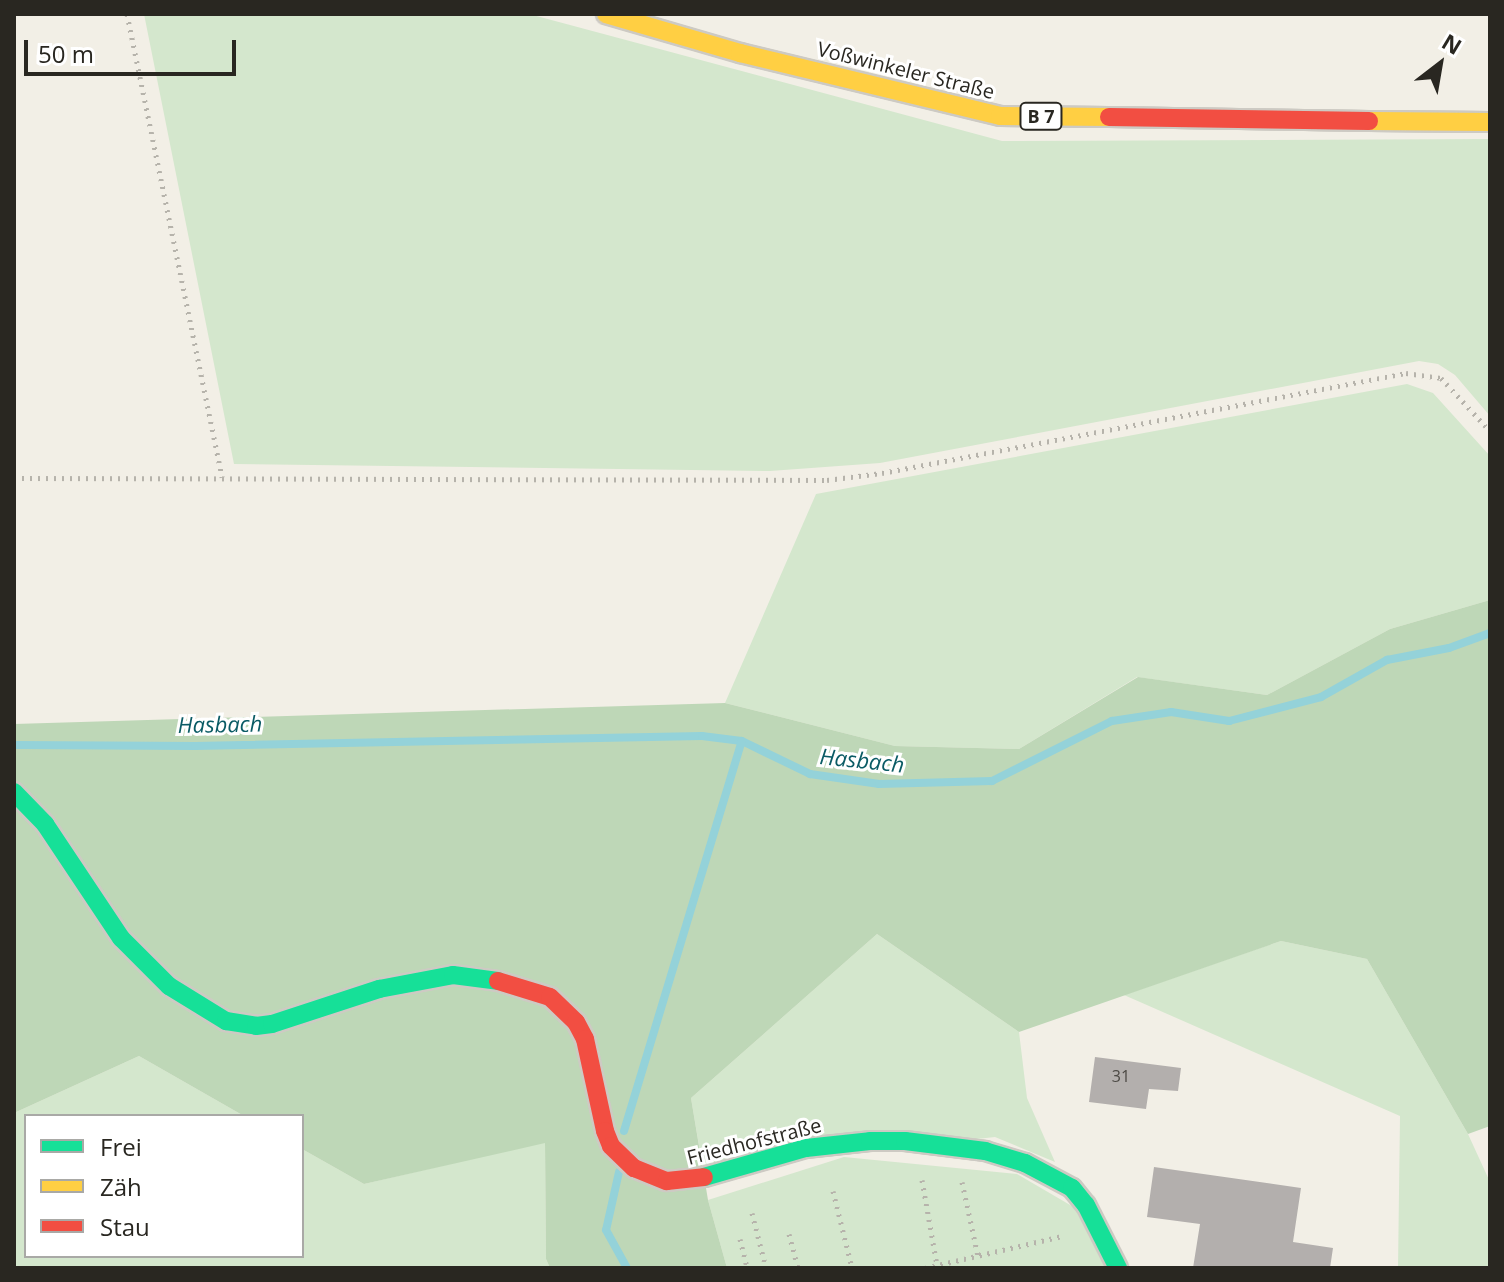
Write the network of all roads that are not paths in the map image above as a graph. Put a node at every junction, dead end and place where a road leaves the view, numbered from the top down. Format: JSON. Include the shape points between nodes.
{"nodes":[{"id":1,"x":606,"y":14,"type":"edge"},
{"id":2,"x":1490,"y":122,"type":"edge"},
{"id":3,"x":14,"y":792,"type":"edge"},
{"id":4,"x":1118,"y":1268,"type":"edge"}],
"edges":[{"from":1,"to":2,"type":"street","name":"Voßwinkeler Straße","number":"B 7","via":[[740,53],[1000,116]]},
{"from":3,"to":4,"type":"street","name":"Friedhofstraße","via":[[45,824],[105,915],[152,970],[190,1002],[226,1021],[256,1026],[426,978],[453,975],[504,982],[550,997],[576,1022],[585,1039],[611,1146],[623,1161],[649,1175],[667,1181],[698,1179],[841,1143],[962,1146],[1025,1163],[1072,1188]]}]}
